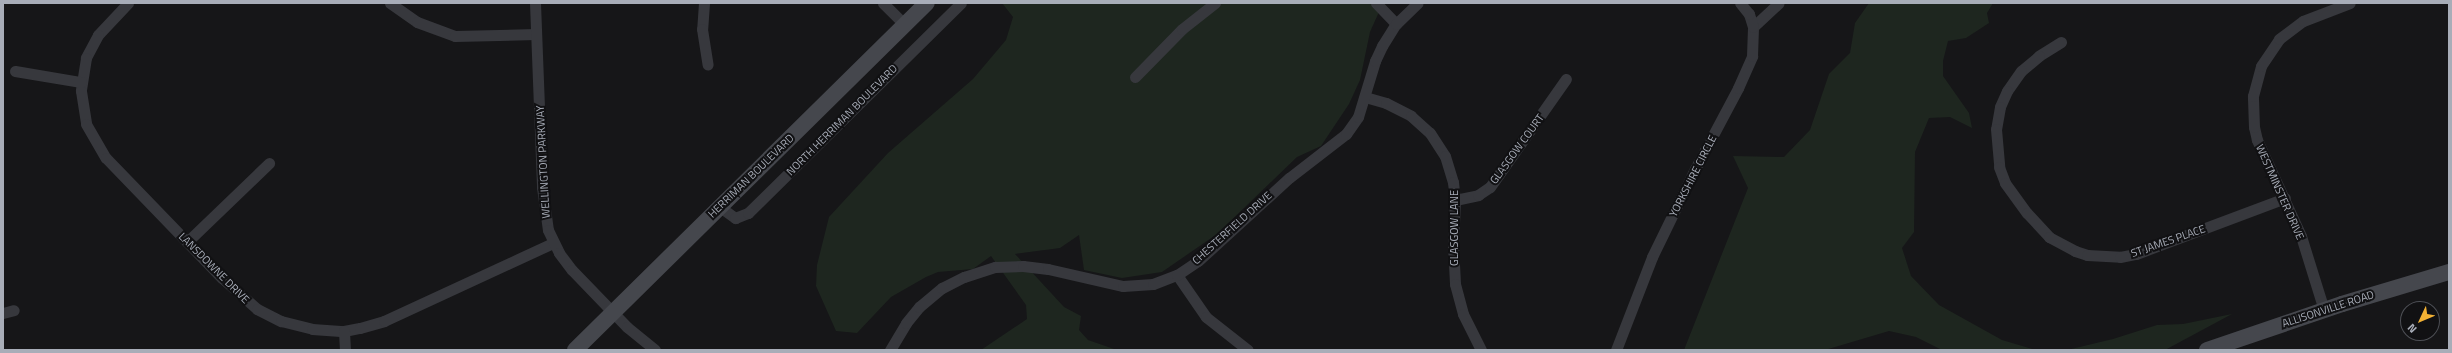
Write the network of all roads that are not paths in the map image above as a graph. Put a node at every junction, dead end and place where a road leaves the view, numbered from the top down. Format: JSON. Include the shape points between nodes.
{"nodes":[{"id":1,"x":128,"y":3,"type":"edge"},
{"id":2,"x":390,"y":3,"type":"edge"},
{"id":3,"x":535,"y":3,"type":"edge"},
{"id":4,"x":704,"y":3,"type":"edge"},
{"id":5,"x":882,"y":3,"type":"edge"},
{"id":6,"x":927,"y":3,"type":"edge"},
{"id":7,"x":961,"y":3,"type":"edge"},
{"id":8,"x":1215,"y":3,"type":"edge"},
{"id":9,"x":1376,"y":3,"type":"edge"},
{"id":10,"x":1418,"y":3,"type":"edge"},
{"id":11,"x":1740,"y":3,"type":"edge"},
{"id":12,"x":1779,"y":3,"type":"edge"},
{"id":13,"x":2350,"y":3,"type":"edge"},
{"id":14,"x":1396,"y":24,"type":"junction"},
{"id":15,"x":905,"y":25,"type":"junction"},
{"id":16,"x":1754,"y":27,"type":"junction"},
{"id":17,"x":536,"y":34,"type":"junction"},
{"id":18,"x":2061,"y":42,"type":"dead end"},
{"id":19,"x":708,"y":65,"type":"dead end"},
{"id":20,"x":15,"y":71,"type":"dead end"},
{"id":21,"x":1135,"y":77,"type":"dead end"},
{"id":22,"x":1566,"y":79,"type":"dead end"},
{"id":23,"x":81,"y":82,"type":"junction"},
{"id":24,"x":1366,"y":97,"type":"junction"},
{"id":25,"x":270,"y":163,"type":"dead end"},
{"id":26,"x":2285,"y":198,"type":"junction"},
{"id":27,"x":1455,"y":200,"type":"junction"},
{"id":28,"x":720,"y":206,"type":"junction"},
{"id":29,"x":187,"y":242,"type":"junction"},
{"id":30,"x":553,"y":243,"type":"junction"},
{"id":31,"x":2449,"y":272,"type":"edge"},
{"id":32,"x":1177,"y":275,"type":"junction"},
{"id":33,"x":2324,"y":310,"type":"junction"},
{"id":34,"x":612,"y":313,"type":"junction"},
{"id":35,"x":344,"y":331,"type":"junction"},
{"id":36,"x":345,"y":350,"type":"edge"},
{"id":37,"x":574,"y":350,"type":"edge"},
{"id":38,"x":655,"y":350,"type":"edge"},
{"id":39,"x":890,"y":350,"type":"edge"},
{"id":40,"x":1248,"y":350,"type":"edge"},
{"id":41,"x":1481,"y":350,"type":"edge"},
{"id":42,"x":1616,"y":350,"type":"edge"},
{"id":43,"x":2207,"y":350,"type":"edge"}],
"edges":[{"from":1,"to":23,"type":"street","name":"LANSDOWNE DRIVE","via":[[98,35],[86,58]]},
{"from":2,"to":17,"type":"street","via":[[417,22],[454,36]]},
{"from":3,"to":17,"type":"street","name":"WELLINGTON PARKWAY"},
{"from":4,"to":19,"type":"street","via":[[702,29]]},
{"from":5,"to":15,"type":"street"},
{"from":6,"to":15,"type":"street","name":"HERRIMAN BOULEVARD"},
{"from":7,"to":28,"type":"street","name":"NORTH HERRIMAN BOULEVARD","via":[[748,213],[735,218],[728,216]]},
{"from":8,"to":21,"type":"street","via":[[1182,29]]},
{"from":9,"to":14,"type":"street"},
{"from":10,"to":14,"type":"street","name":"CHESTERFIELD DRIVE"},
{"from":11,"to":16,"type":"street","via":[[1749,14]]},
{"from":12,"to":16,"type":"street"},
{"from":13,"to":26,"type":"street","name":"WESTMINSTER DRIVE","via":[[2323,12],[2292,28],[2270,50],[2256,81],[2252,109],[2254,127],[2262,154]]},
{"from":14,"to":24,"type":"street","name":"CHESTERFIELD DRIVE","via":[[1375,61]]},
{"from":15,"to":28,"type":"street","name":"HERRIMAN BOULEVARD"},
{"from":16,"to":42,"type":"street","name":"YORKSHIRE CIRCLE","via":[[1752,56],[1746,71],[1694,169],[1652,258]]},
{"from":17,"to":30,"type":"street","name":"WELLINGTON PARKWAY","via":[[542,187],[545,218]]},
{"from":18,"to":26,"type":"street","name":"ST JAMES PLACE","via":[[2021,71],[2007,91],[2000,107],[1996,129],[1999,167],[2005,183],[2049,237],[2087,255],[2106,258],[2131,255]]},
{"from":20,"to":23,"type":"street"},
{"from":22,"to":27,"type":"street","name":"GLASGOW COURT","via":[[1490,187],[1478,195]]},
{"from":23,"to":29,"type":"street","name":"LANSDOWNE DRIVE","via":[[83,114],[97,146]]},
{"from":24,"to":27,"type":"street","name":"GLASGOW LANE","via":[[1405,112],[1430,133],[1446,156]]},
{"from":24,"to":32,"type":"street","name":"CHESTERFIELD DRIVE","via":[[1356,121],[1338,142],[1289,178],[1198,261]]},
{"from":25,"to":29,"type":"street"},
{"from":26,"to":33,"type":"street","name":"WESTMINSTER DRIVE","via":[[2301,236]]},
{"from":27,"to":41,"type":"street","name":"GLASGOW LANE","via":[[1455,284],[1463,314]]},
{"from":28,"to":34,"type":"street","name":"HERRIMAN BOULEVARD"},
{"from":29,"to":35,"type":"street","name":"LANSDOWNE DRIVE","via":[[238,294],[257,309],[296,326]]},
{"from":30,"to":34,"type":"street","name":"WELLINGTON PARKWAY","via":[[572,270]]},
{"from":30,"to":35,"type":"street","name":"LANSDOWNE DRIVE","via":[[384,321]]},
{"from":31,"to":33,"type":"street","name":"ALLISONVILLE ROAD"},
{"from":32,"to":39,"type":"street","name":"CHESTERFIELD DRIVE","via":[[1153,284],[1123,286],[1048,269],[1023,266],[995,267],[964,277],[942,288],[906,322]]},
{"from":32,"to":40,"type":"street","via":[[1206,317]]},
{"from":33,"to":43,"type":"street","name":"ALLISONVILLE ROAD"},
{"from":34,"to":37,"type":"street","name":"HERRIMAN BOULEVARD"},
{"from":34,"to":38,"type":"street","name":"WELLINGTON PARKWAY"},
{"from":35,"to":36,"type":"street"}]}
